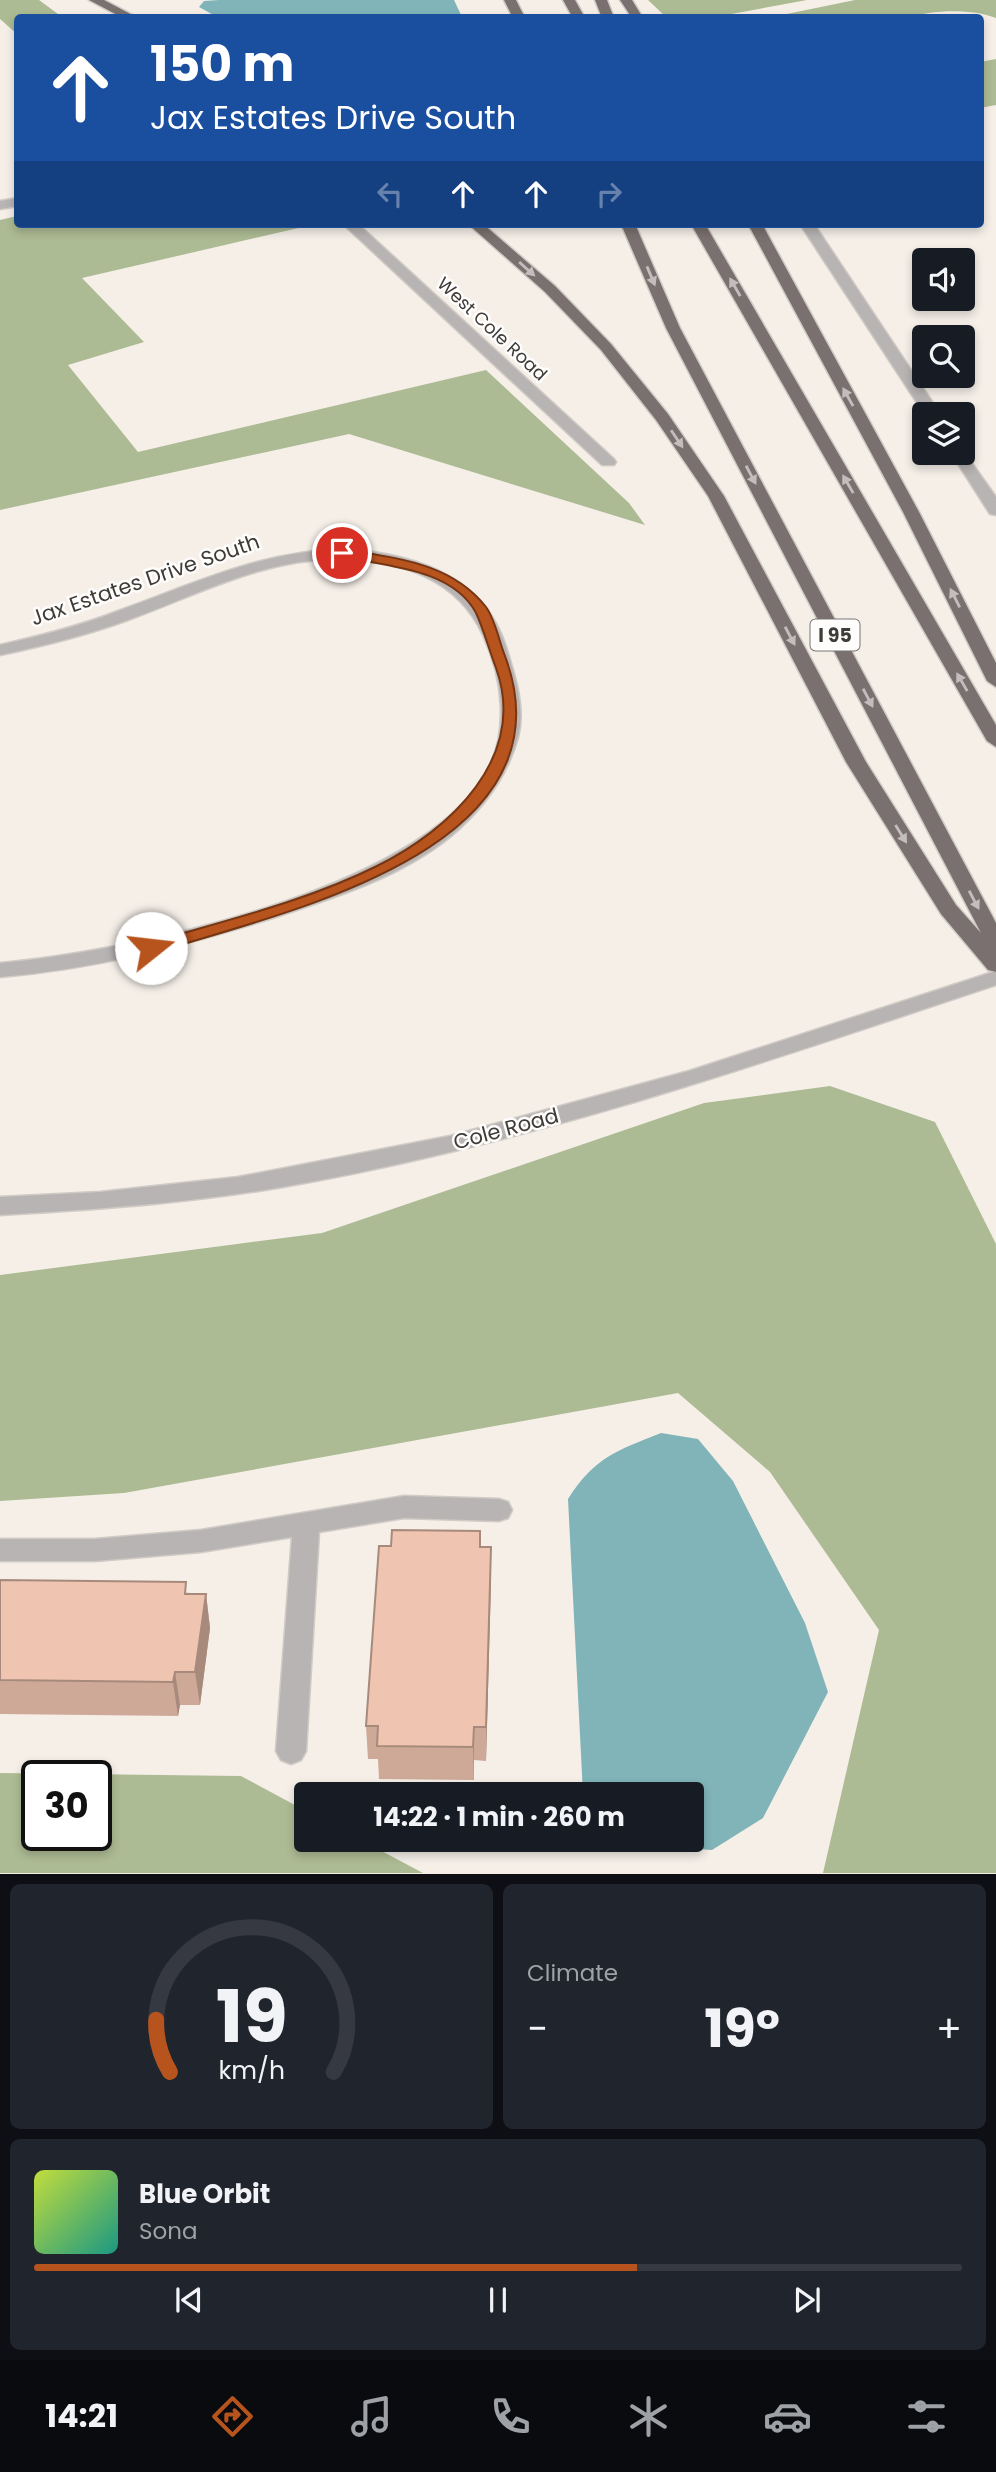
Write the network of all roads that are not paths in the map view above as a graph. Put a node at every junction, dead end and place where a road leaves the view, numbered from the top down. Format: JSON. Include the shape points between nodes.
{"nodes":[{"id":1,"x":95,"y":0,"type":"edge"},
{"id":2,"x":118,"y":0,"type":"edge"},
{"id":3,"x":125,"y":14,"type":"edge"},
{"id":4,"x":139,"y":14,"type":"edge"},
{"id":5,"x":354,"y":228,"type":"edge"},
{"id":6,"x":480,"y":228,"type":"edge"},
{"id":7,"x":630,"y":228,"type":"edge"},
{"id":8,"x":700,"y":228,"type":"edge"},
{"id":9,"x":757,"y":228,"type":"edge"},
{"id":10,"x":810,"y":228,"type":"edge"},
{"id":11,"x":924,"y":402,"type":"edge"},
{"id":12,"x":608,"y":462,"type":"dead end"},
{"id":13,"x":967,"y":465,"type":"edge"},
{"id":14,"x":996,"y":510,"type":"edge"},
{"id":15,"x":0,"y":650,"type":"edge"},
{"id":16,"x":996,"y":681,"type":"edge"},
{"id":17,"x":996,"y":741,"type":"edge"},
{"id":18,"x":996,"y":943,"type":"edge"},
{"id":19,"x":996,"y":965,"type":"edge"},
{"id":20,"x":0,"y":970,"type":"edge"},
{"id":21,"x":996,"y":978,"type":"edge"},
{"id":22,"x":0,"y":1206,"type":"edge"},
{"id":23,"x":499,"y":1510,"type":"dead end"},
{"id":24,"x":306,"y":1523,"type":"junction"},
{"id":25,"x":0,"y":1550,"type":"edge"},
{"id":26,"x":291,"y":1751,"type":"dead end"}],
"edges":[{"from":1,"to":3,"type":"highway"},
{"from":2,"to":4,"type":"highway"},
{"from":5,"to":12,"type":"street","name":"West Cole Road"},
{"from":6,"to":19,"type":"highway","one_way":true,"via":[[550,289],[606,347],[662,417],[716,496],[856,762],[948,909]]},
{"from":7,"to":18,"type":"highway","number":"I 95","one_way":true,"via":[[673,328]]},
{"from":17,"to":8,"type":"highway","one_way":true},
{"from":16,"to":9,"type":"highway","one_way":true,"via":[[911,512]]},
{"from":10,"to":11,"type":"street"},
{"from":13,"to":14,"type":"street"},
{"from":15,"to":20,"type":"street","name":"Jax Estates Drive South","via":[[103,623],[270,561],[359,555],[428,570],[468,596],[490,628],[511,708],[509,737],[486,787],[447,829],[385,869],[274,911],[151,948],[52,967]]},
{"from":21,"to":22,"type":"street","name":"Cole Road","via":[[653,1090],[442,1146],[220,1187],[102,1201]]},
{"from":23,"to":24,"type":"street","via":[[404,1507]]},
{"from":24,"to":25,"type":"street","via":[[201,1541],[95,1550]]},
{"from":24,"to":26,"type":"street"}]}
